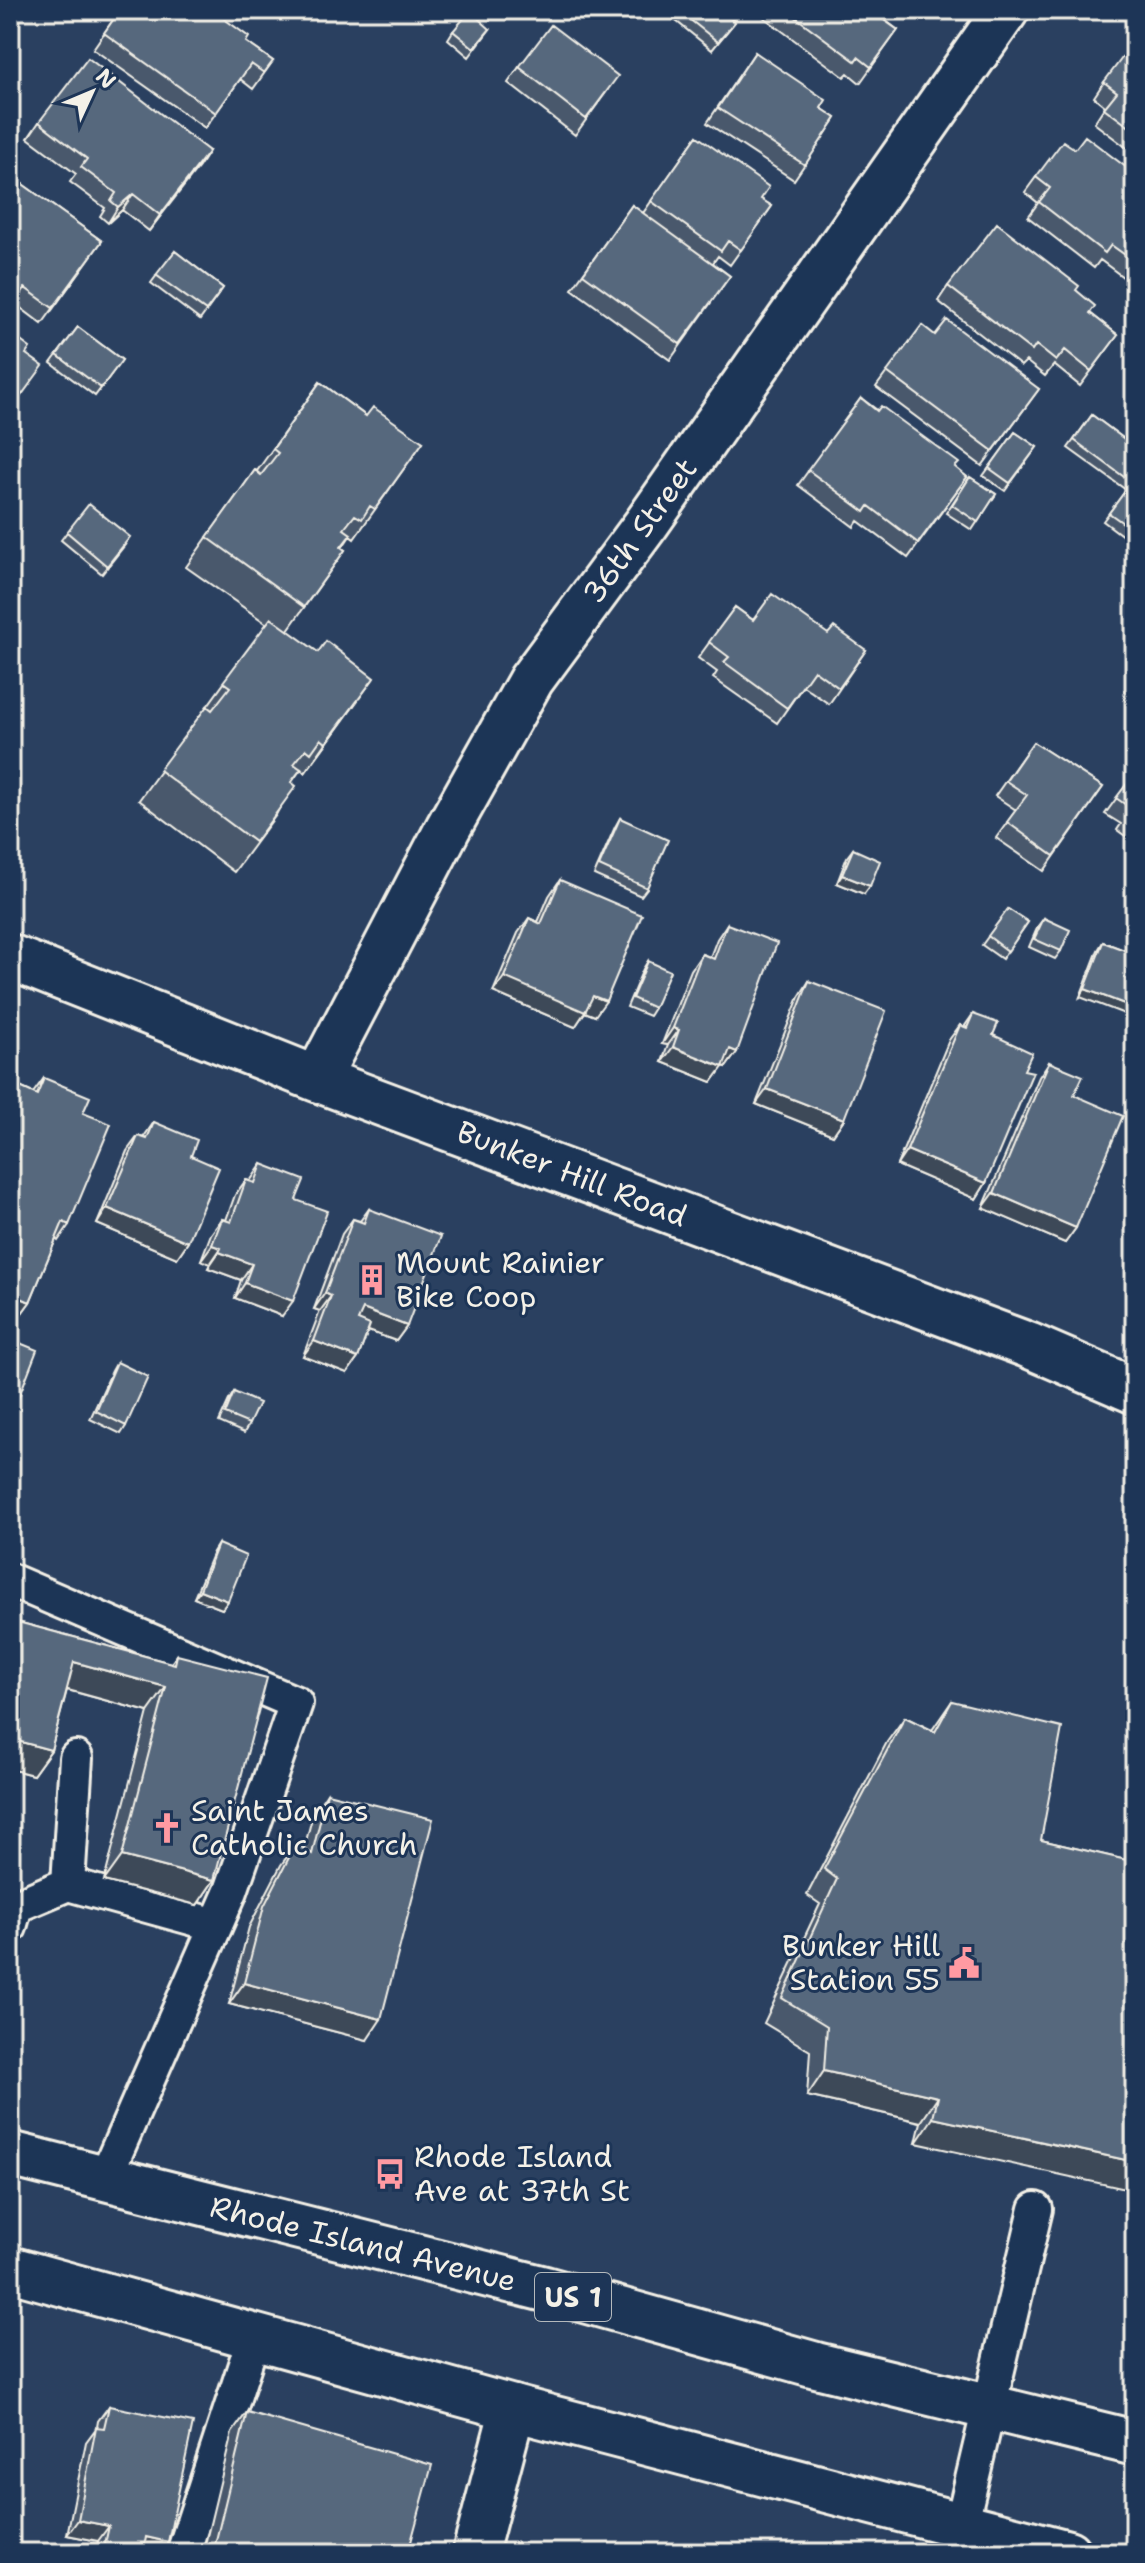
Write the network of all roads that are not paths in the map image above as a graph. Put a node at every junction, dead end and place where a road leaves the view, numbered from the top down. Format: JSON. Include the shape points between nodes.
{"nodes":[{"id":1,"x":1006,"y":10,"type":"edge"},
{"id":2,"x":10,"y":957,"type":"edge"},
{"id":3,"x":317,"y":1079,"type":"junction"},
{"id":4,"x":1134,"y":1387,"type":"edge"},
{"id":5,"x":10,"y":1580,"type":"edge"},
{"id":6,"x":76,"y":1758,"type":"dead end"},
{"id":7,"x":68,"y":1884,"type":"junction"},
{"id":8,"x":216,"y":1925,"type":"junction"},
{"id":9,"x":10,"y":1927,"type":"edge"},
{"id":10,"x":10,"y":2154,"type":"edge"},
{"id":11,"x":104,"y":2180,"type":"junction"},
{"id":12,"x":1036,"y":2209,"type":"dead end"},
{"id":13,"x":10,"y":2269,"type":"edge"},
{"id":14,"x":254,"y":2337,"type":"junction"},
{"id":15,"x":513,"y":2408,"type":"junction"},
{"id":16,"x":989,"y":2408,"type":"junction"},
{"id":17,"x":1135,"y":2443,"type":"edge"},
{"id":18,"x":961,"y":2526,"type":"junction"},
{"id":19,"x":1060,"y":2552,"type":"edge"},
{"id":20,"x":183,"y":2553,"type":"edge"},
{"id":21,"x":475,"y":2553,"type":"edge"}],
"edges":[{"from":1,"to":3,"type":"street","name":"36th Street","via":[[531,680]]},
{"from":2,"to":3,"type":"street","name":"Bunker Hill Road"},
{"from":3,"to":4,"type":"street","name":"Bunker Hill Road"},
{"from":5,"to":8,"type":"lane","via":[[296,1703]]},
{"from":6,"to":7,"type":"lane"},
{"from":7,"to":8,"type":"lane"},
{"from":7,"to":9,"type":"lane","via":[[16,1906]]},
{"from":8,"to":11,"type":"lane"},
{"from":10,"to":11,"type":"street","name":"Rhode Island Avenue","number":"US 1"},
{"from":11,"to":16,"type":"street","name":"Rhode Island Avenue","number":"US 1","via":[[545,2289]]},
{"from":12,"to":16,"type":"lane"},
{"from":13,"to":14,"type":"street"},
{"from":14,"to":15,"type":"street"},
{"from":14,"to":20,"type":"lane"},
{"from":15,"to":18,"type":"street"},
{"from":15,"to":21,"type":"street"},
{"from":16,"to":17,"type":"street","name":"Rhode Island Avenue","number":"US 1"},
{"from":16,"to":18,"type":"lane"},
{"from":18,"to":19,"type":"street"}]}
